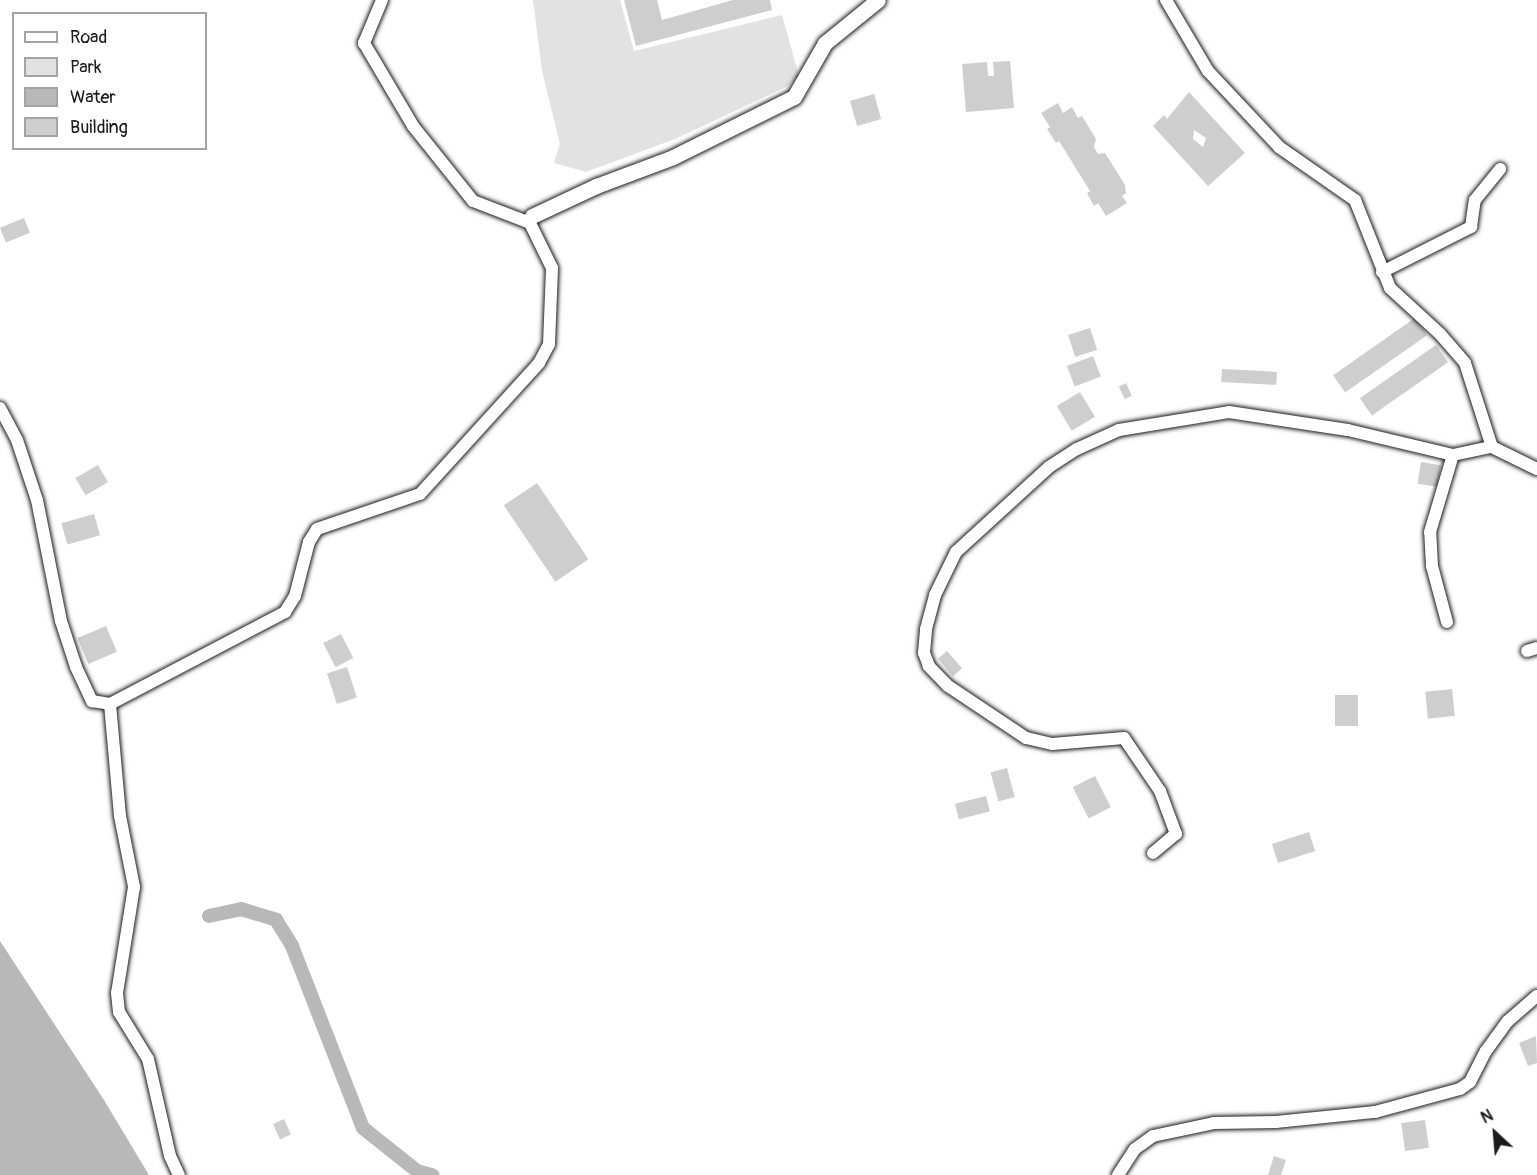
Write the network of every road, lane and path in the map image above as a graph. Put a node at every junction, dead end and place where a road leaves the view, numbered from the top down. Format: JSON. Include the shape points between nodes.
{"nodes":[{"id":1,"x":382,"y":0,"type":"edge"},
{"id":2,"x":878,"y":0,"type":"edge"},
{"id":3,"x":1166,"y":0,"type":"edge"},
{"id":4,"x":1500,"y":169,"type":"dead end"},
{"id":5,"x":531,"y":219,"type":"junction"},
{"id":6,"x":1382,"y":272,"type":"junction"},
{"id":7,"x":0,"y":408,"type":"edge"},
{"id":8,"x":1492,"y":447,"type":"junction"},
{"id":9,"x":1453,"y":455,"type":"junction"},
{"id":10,"x":1537,"y":469,"type":"edge"},
{"id":11,"x":1447,"y":622,"type":"dead end"},
{"id":12,"x":110,"y":704,"type":"junction"},
{"id":13,"x":1153,"y":853,"type":"dead end"},
{"id":14,"x":1537,"y":996,"type":"edge"},
{"id":15,"x":179,"y":1175,"type":"edge"},
{"id":16,"x":1118,"y":1175,"type":"edge"}],
"edges":[{"from":1,"to":5,"type":"street","via":[[364,43],[413,126],[473,201]]},
{"from":2,"to":5,"type":"street","via":[[825,43],[794,97],[673,157],[596,186]]},
{"from":3,"to":6,"type":"street","via":[[1208,71],[1239,105],[1279,147],[1355,200]]},
{"from":4,"to":6,"type":"street","via":[[1474,200],[1471,227]]},
{"from":5,"to":12,"type":"street","via":[[552,268],[549,344],[539,363],[509,398],[420,494],[317,529],[309,542],[295,596],[285,612]]},
{"from":6,"to":8,"type":"street","via":[[1390,288],[1465,363]]},
{"from":7,"to":12,"type":"street","via":[[17,440],[37,500],[61,621],[76,667],[92,701]]},
{"from":8,"to":9,"type":"street"},
{"from":8,"to":10,"type":"street"},
{"from":9,"to":11,"type":"street","via":[[1430,532],[1432,567]]},
{"from":9,"to":13,"type":"street","via":[[1348,430],[1229,412],[1119,430],[1049,467],[956,552],[935,595],[926,629],[924,653],[929,666],[948,687],[1026,738],[1052,744],[1124,738],[1160,791],[1176,834]]},
{"from":12,"to":15,"type":"street","via":[[120,816],[134,887],[117,993],[119,1012],[148,1059],[170,1156]]},
{"from":14,"to":16,"type":"street","via":[[1509,1021],[1486,1051],[1470,1082],[1460,1089],[1376,1112],[1276,1122],[1214,1123],[1153,1136],[1135,1149]]}]}
